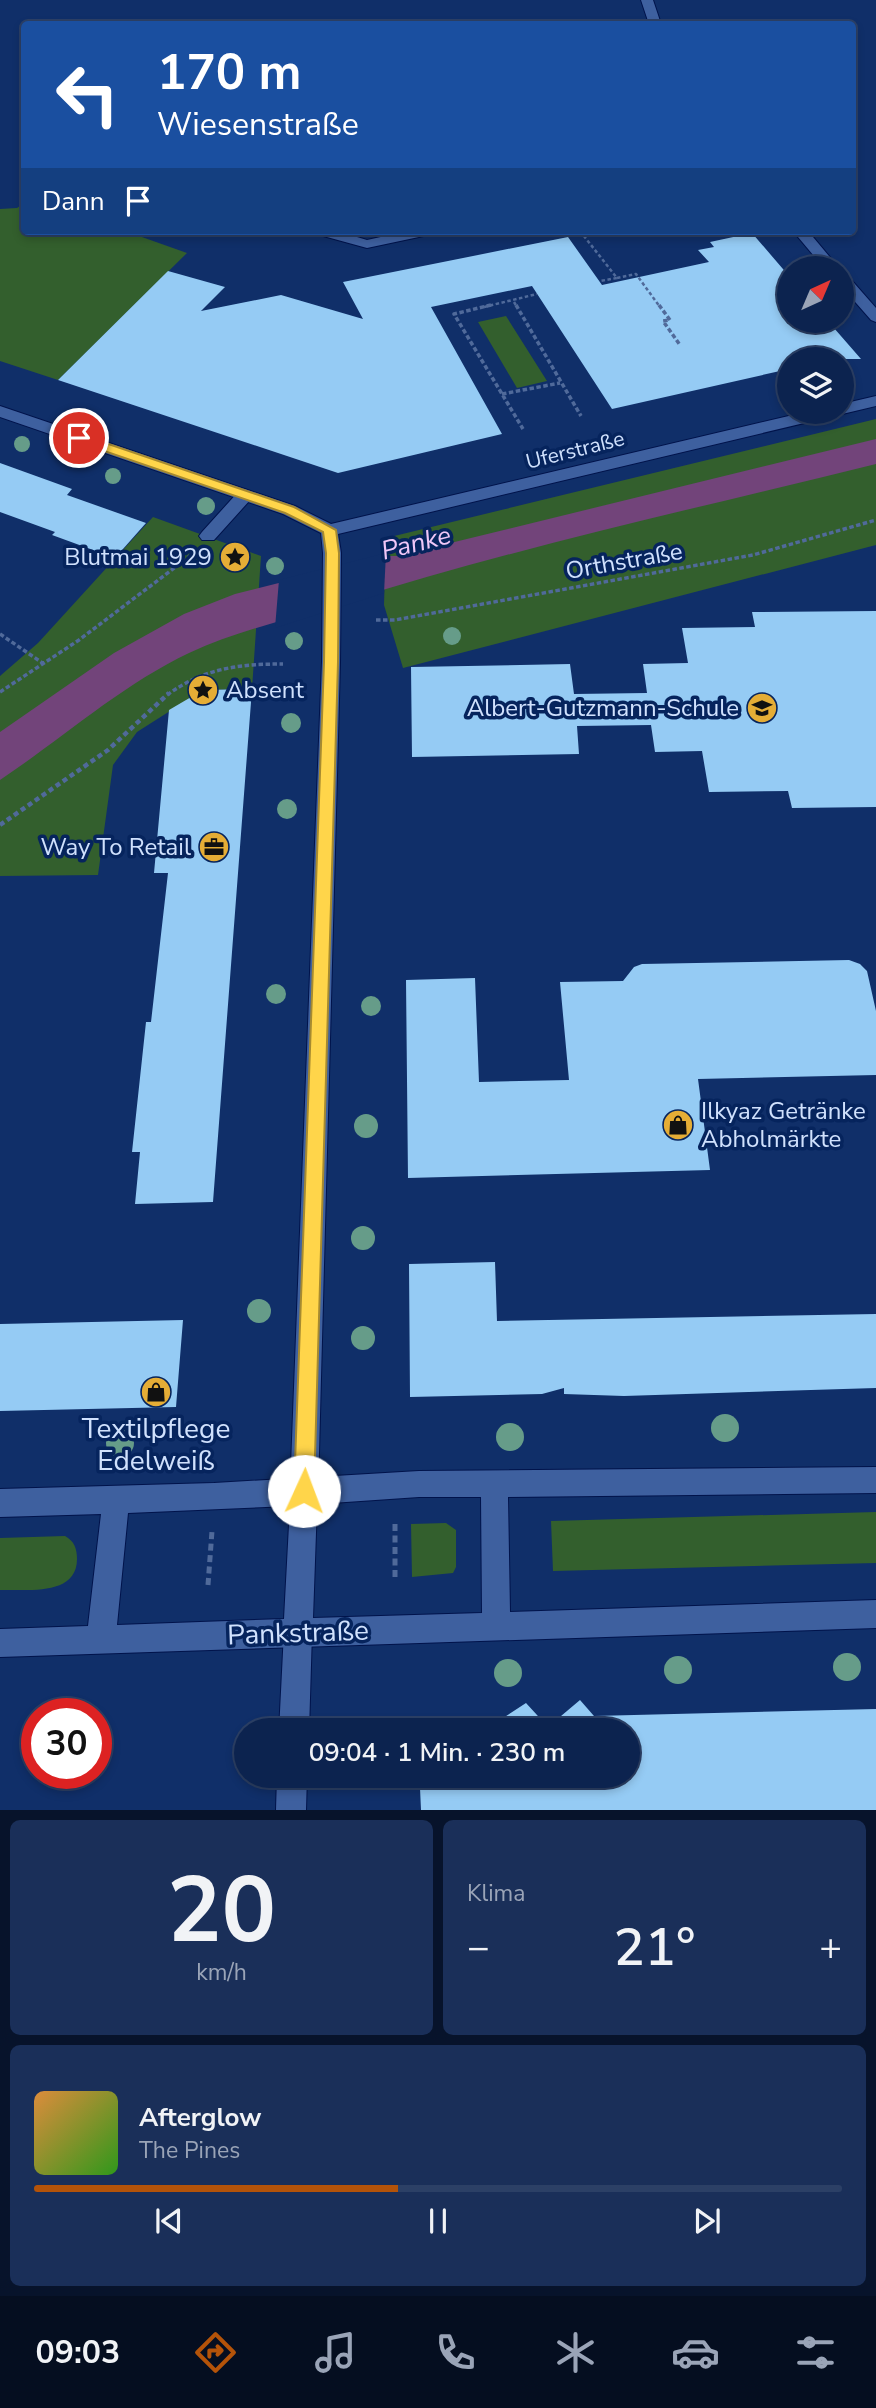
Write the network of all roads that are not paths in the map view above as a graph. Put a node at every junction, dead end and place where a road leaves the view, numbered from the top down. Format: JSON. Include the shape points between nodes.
{"nodes":[{"id":1,"x":647,"y":0,"type":"edge"},
{"id":2,"x":654,"y":21,"type":"edge"},
{"id":3,"x":335,"y":235,"type":"edge"},
{"id":4,"x":409,"y":235,"type":"edge"},
{"id":5,"x":803,"y":235,"type":"edge"},
{"id":6,"x":822,"y":256,"type":"edge"},
{"id":7,"x":854,"y":292,"type":"edge"},
{"id":8,"x":876,"y":317,"type":"edge"},
{"id":9,"x":876,"y":401,"type":"edge"},
{"id":10,"x":854,"y":406,"type":"edge"},
{"id":11,"x":0,"y":411,"type":"edge"},
{"id":12,"x":778,"y":424,"type":"edge"},
{"id":13,"x":245,"y":495,"type":"junction"},
{"id":14,"x":329,"y":530,"type":"junction"},
{"id":15,"x":208,"y":536,"type":"road end"},
{"id":16,"x":876,"y":1480,"type":"edge"},
{"id":17,"x":494,"y":1483,"type":"junction"},
{"id":18,"x":304,"y":1491,"type":"junction"},
{"id":19,"x":116,"y":1499,"type":"junction"},
{"id":20,"x":0,"y":1503,"type":"edge"},
{"id":21,"x":876,"y":1614,"type":"edge"},
{"id":22,"x":496,"y":1625,"type":"junction"},
{"id":23,"x":298,"y":1632,"type":"junction"},
{"id":24,"x":101,"y":1640,"type":"junction"},
{"id":25,"x":0,"y":1643,"type":"edge"},
{"id":26,"x":295,"y":1718,"type":"edge"},
{"id":27,"x":292,"y":1788,"type":"edge"},
{"id":28,"x":291,"y":1810,"type":"edge"}],
"edges":[{"from":1,"to":2,"type":"street"},
{"from":3,"to":4,"type":"street","via":[[367,244]]},
{"from":5,"to":6,"type":"street"},
{"from":7,"to":8,"type":"street"},
{"from":9,"to":10,"type":"street"},
{"from":11,"to":13,"type":"street"},
{"from":12,"to":14,"type":"street","name":"Uferstraße"},
{"from":13,"to":14,"type":"street"},
{"from":13,"to":15,"type":"street"},
{"from":14,"to":18,"type":"street","via":[[331,618]]},
{"from":16,"to":17,"type":"street"},
{"from":17,"to":18,"type":"street"},
{"from":17,"to":22,"type":"street"},
{"from":18,"to":19,"type":"street"},
{"from":18,"to":23,"type":"street"},
{"from":19,"to":20,"type":"street"},
{"from":19,"to":24,"type":"street"},
{"from":21,"to":22,"type":"street","name":"Pankstraße"},
{"from":22,"to":23,"type":"street","name":"Pankstraße"},
{"from":23,"to":24,"type":"street","name":"Pankstraße"},
{"from":23,"to":26,"type":"street"},
{"from":24,"to":25,"type":"street","name":"Pankstraße"},
{"from":27,"to":28,"type":"street"}]}
